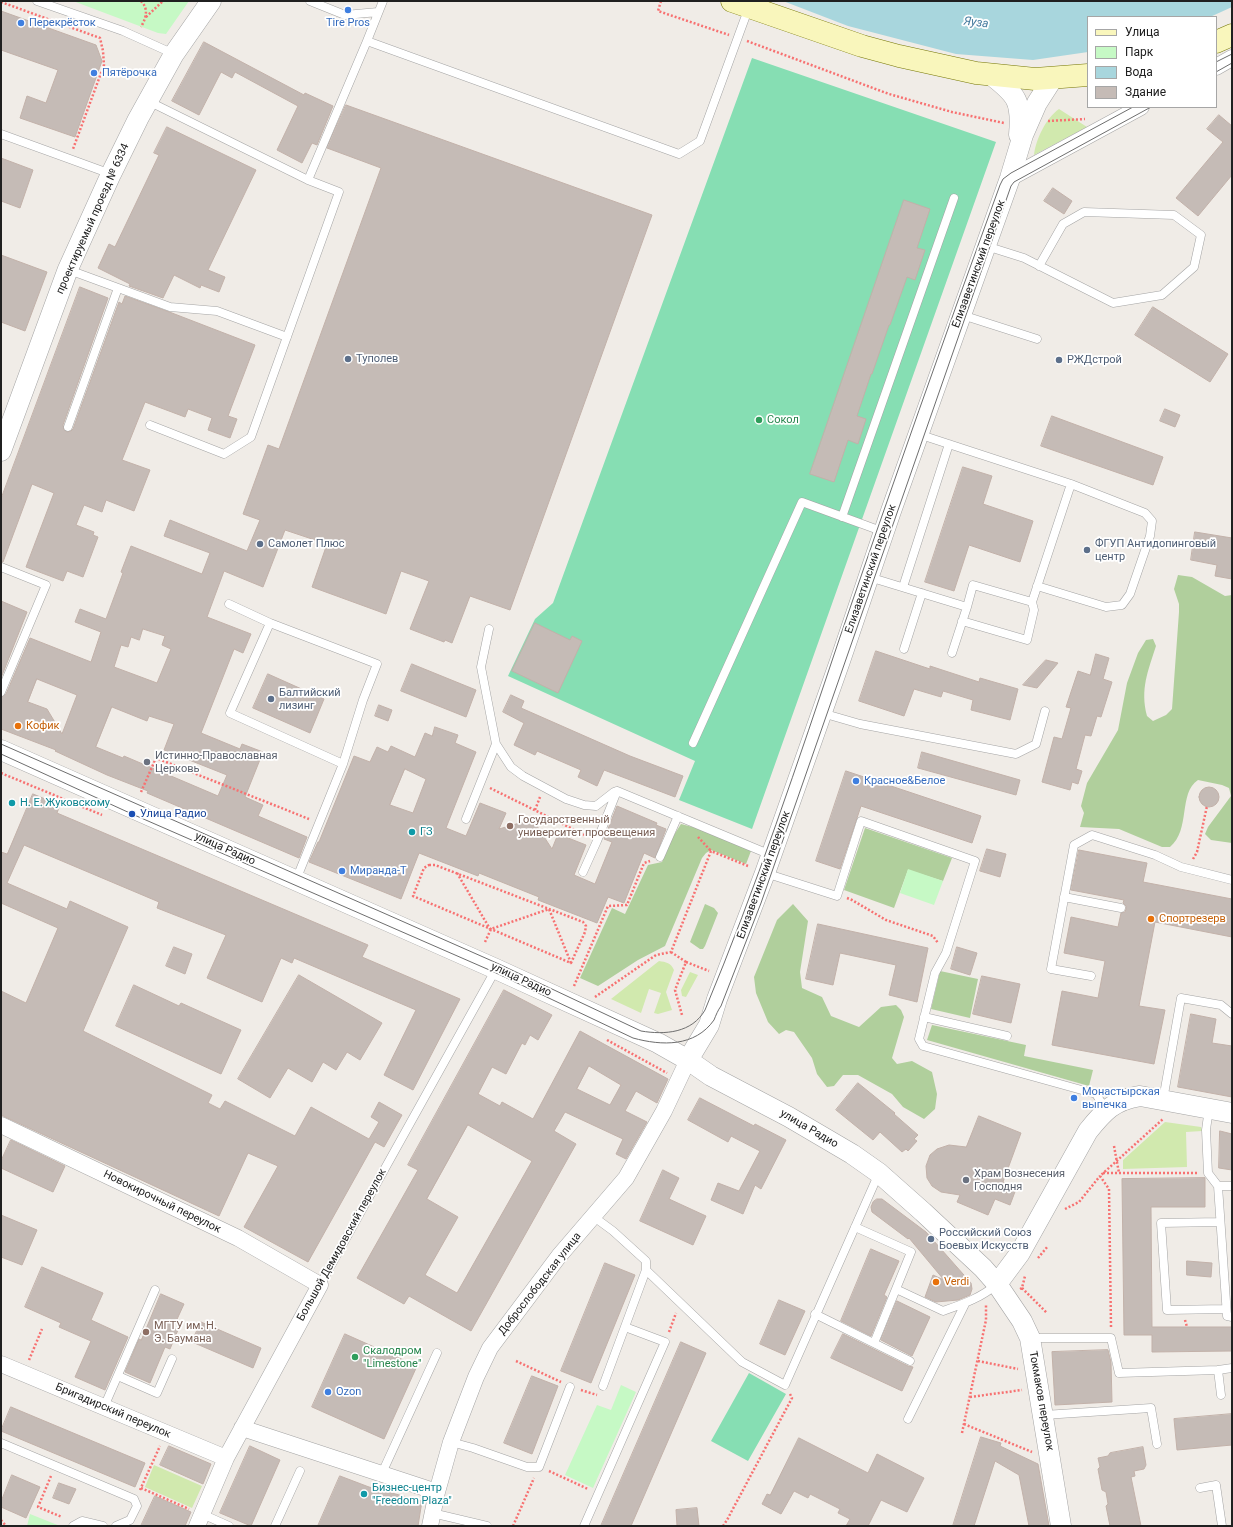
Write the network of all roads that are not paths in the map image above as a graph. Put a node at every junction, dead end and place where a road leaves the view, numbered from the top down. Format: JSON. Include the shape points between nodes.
{"nodes":[{"id":1,"x":37,"y":1,"type":"edge"},
{"id":2,"x":211,"y":1,"type":"edge"},
{"id":3,"x":310,"y":1,"type":"edge"},
{"id":4,"x":383,"y":1,"type":"edge"},
{"id":5,"x":741,"y":4,"type":"edge"},
{"id":6,"x":378,"y":12,"type":"junction"},
{"id":7,"x":1232,"y":35,"type":"edge"},
{"id":8,"x":367,"y":41,"type":"junction"},
{"id":9,"x":1217,"y":42,"type":"edge"},
{"id":10,"x":174,"y":54,"type":"junction"},
{"id":11,"x":1232,"y":58,"type":"edge"},
{"id":12,"x":1217,"y":66,"type":"edge"},
{"id":13,"x":991,"y":75,"type":"junction"},
{"id":14,"x":1087,"y":75,"type":"edge"},
{"id":15,"x":1053,"y":78,"type":"junction"},
{"id":16,"x":148,"y":101,"type":"junction"},
{"id":17,"x":1139,"y":108,"type":"edge"},
{"id":18,"x":1,"y":134,"type":"edge"},
{"id":19,"x":1017,"y":153,"type":"junction"},
{"id":20,"x":111,"y":174,"type":"junction"},
{"id":21,"x":1010,"y":178,"type":"junction"},
{"id":22,"x":308,"y":180,"type":"junction"},
{"id":23,"x":954,"y":198,"type":"dead end"},
{"id":24,"x":985,"y":246,"type":"junction"},
{"id":25,"x":1039,"y":266,"type":"junction"},
{"id":26,"x":68,"y":270,"type":"junction"},
{"id":27,"x":118,"y":288,"type":"junction"},
{"id":28,"x":960,"y":315,"type":"junction"},
{"id":29,"x":287,"y":337,"type":"junction"},
{"id":30,"x":1037,"y":339,"type":"dead end"},
{"id":31,"x":150,"y":425,"type":"dead end"},
{"id":32,"x":68,"y":427,"type":"dead end"},
{"id":33,"x":918,"y":434,"type":"junction"},
{"id":34,"x":949,"y":444,"type":"junction"},
{"id":35,"x":1,"y":451,"type":"edge"},
{"id":36,"x":1071,"y":484,"type":"junction"},
{"id":37,"x":842,"y":517,"type":"junction"},
{"id":38,"x":884,"y":532,"type":"junction"},
{"id":39,"x":1,"y":567,"type":"edge"},
{"id":40,"x":868,"y":577,"type":"junction"},
{"id":41,"x":1037,"y":586,"type":"junction"},
{"id":42,"x":902,"y":587,"type":"junction"},
{"id":43,"x":922,"y":593,"type":"junction"},
{"id":44,"x":1032,"y":602,"type":"junction"},
{"id":45,"x":229,"y":604,"type":"dead end"},
{"id":46,"x":967,"y":607,"type":"junction"},
{"id":47,"x":962,"y":621,"type":"junction"},
{"id":48,"x":270,"y":623,"type":"junction"},
{"id":49,"x":489,"y":629,"type":"dead end"},
{"id":50,"x":904,"y":649,"type":"dead end"},
{"id":51,"x":952,"y":653,"type":"dead end"},
{"id":52,"x":1,"y":692,"type":"edge"},
{"id":53,"x":1045,"y":711,"type":"dead end"},
{"id":54,"x":822,"y":713,"type":"junction"},
{"id":55,"x":693,"y":743,"type":"dead end"},
{"id":56,"x":496,"y":744,"type":"junction"},
{"id":57,"x":1,"y":750,"type":"edge"},
{"id":58,"x":343,"y":764,"type":"junction"},
{"id":59,"x":617,"y":791,"type":"junction"},
{"id":60,"x":678,"y":816,"type":"junction"},
{"id":61,"x":466,"y":819,"type":"dead end"},
{"id":62,"x":660,"y":857,"type":"road end"},
{"id":63,"x":762,"y":865,"type":"junction"},
{"id":64,"x":583,"y":872,"type":"dead end"},
{"id":65,"x":296,"y":880,"type":"junction"},
{"id":66,"x":1232,"y":880,"type":"edge"},
{"id":67,"x":1064,"y":897,"type":"junction"},
{"id":68,"x":1121,"y":908,"type":"dead end"},
{"id":69,"x":496,"y":968,"type":"junction"},
{"id":70,"x":1091,"y":976,"type":"dead end"},
{"id":71,"x":1232,"y":1014,"type":"edge"},
{"id":72,"x":924,"y":1017,"type":"junction"},
{"id":73,"x":1007,"y":1036,"type":"dead end"},
{"id":74,"x":688,"y":1060,"type":"junction"},
{"id":75,"x":1209,"y":1108,"type":"junction"},
{"id":76,"x":1163,"y":1109,"type":"junction"},
{"id":77,"x":1106,"y":1110,"type":"junction"},
{"id":78,"x":1232,"y":1113,"type":"edge"},
{"id":79,"x":1,"y":1125,"type":"edge"},
{"id":80,"x":879,"y":1173,"type":"junction"},
{"id":81,"x":1218,"y":1186,"type":"junction"},
{"id":82,"x":1232,"y":1186,"type":"edge"},
{"id":83,"x":594,"y":1217,"type":"junction"},
{"id":84,"x":1220,"y":1222,"type":"junction"},
{"id":85,"x":854,"y":1227,"type":"junction"},
{"id":86,"x":646,"y":1270,"type":"junction"},
{"id":87,"x":320,"y":1284,"type":"junction"},
{"id":88,"x":896,"y":1289,"type":"junction"},
{"id":89,"x":992,"y":1289,"type":"junction"},
{"id":90,"x":155,"y":1290,"type":"dead end"},
{"id":91,"x":965,"y":1304,"type":"junction"},
{"id":92,"x":1226,"y":1309,"type":"junction"},
{"id":93,"x":816,"y":1314,"type":"junction"},
{"id":94,"x":1232,"y":1317,"type":"edge"},
{"id":95,"x":625,"y":1327,"type":"junction"},
{"id":96,"x":1030,"y":1338,"type":"junction"},
{"id":97,"x":874,"y":1343,"type":"junction"},
{"id":98,"x":436,"y":1353,"type":"dead end"},
{"id":99,"x":172,"y":1359,"type":"dead end"},
{"id":100,"x":910,"y":1361,"type":"dead end"},
{"id":101,"x":1,"y":1364,"type":"edge"},
{"id":102,"x":1232,"y":1368,"type":"edge"},
{"id":103,"x":1218,"y":1370,"type":"junction"},
{"id":104,"x":118,"y":1376,"type":"junction"},
{"id":105,"x":570,"y":1386,"type":"dead end"},
{"id":106,"x":603,"y":1386,"type":"dead end"},
{"id":107,"x":1221,"y":1395,"type":"dead end"},
{"id":108,"x":104,"y":1407,"type":"junction"},
{"id":109,"x":1044,"y":1415,"type":"junction"},
{"id":110,"x":908,"y":1419,"type":"dead end"},
{"id":111,"x":242,"y":1428,"type":"junction"},
{"id":112,"x":451,"y":1442,"type":"junction"},
{"id":113,"x":1,"y":1443,"type":"edge"},
{"id":114,"x":1157,"y":1444,"type":"dead end"},
{"id":115,"x":226,"y":1458,"type":"junction"},
{"id":116,"x":300,"y":1471,"type":"dead end"},
{"id":117,"x":382,"y":1473,"type":"junction"},
{"id":118,"x":1200,"y":1488,"type":"dead end"},
{"id":119,"x":437,"y":1492,"type":"junction"},
{"id":120,"x":199,"y":1520,"type":"edge"},
{"id":121,"x":431,"y":1520,"type":"edge"},
{"id":122,"x":74,"y":1526,"type":"edge"},
{"id":123,"x":102,"y":1526,"type":"edge"},
{"id":124,"x":116,"y":1526,"type":"edge"},
{"id":125,"x":229,"y":1526,"type":"edge"},
{"id":126,"x":275,"y":1526,"type":"edge"},
{"id":127,"x":487,"y":1526,"type":"edge"},
{"id":128,"x":584,"y":1526,"type":"edge"},
{"id":129,"x":1061,"y":1526,"type":"edge"},
{"id":130,"x":1222,"y":1526,"type":"edge"}],
"edges":[{"from":1,"to":10,"type":"lane","via":[[123,31]]},
{"from":2,"to":10,"type":"street","name":"проектируемый проезд № 6334"},
{"from":3,"to":6,"type":"lane","via":[[345,15]]},
{"from":4,"to":6,"type":"lane"},
{"from":5,"to":8,"type":"lane","via":[[738,38],[700,141],[679,154]]},
{"from":5,"to":13,"type":"main road","via":[[869,48]]},
{"from":6,"to":8,"type":"lane"},
{"from":7,"to":9,"type":"main road"},
{"from":8,"to":22,"type":"lane"},
{"from":10,"to":16,"type":"street","name":"проектируемый проезд № 6334"},
{"from":11,"to":12,"type":"street"},
{"from":13,"to":15,"type":"main road","via":[[1035,80]]},
{"from":13,"to":19,"type":"street","via":[[1016,98],[1020,111]]},
{"from":14,"to":15,"type":"main road"},
{"from":15,"to":19,"type":"street","name":"Елизаветинский переулок","via":[[1037,103]]},
{"from":16,"to":20,"type":"street","name":"проектируемый проезд № 6334"},
{"from":16,"to":22,"type":"lane"},
{"from":17,"to":21,"type":"street"},
{"from":18,"to":20,"type":"lane"},
{"from":19,"to":21,"type":"street","name":"Елизаветинский переулок"},
{"from":20,"to":26,"type":"street","name":"проектируемый проезд № 6334"},
{"from":21,"to":24,"type":"street","name":"Елизаветинский переулок"},
{"from":22,"to":29,"type":"lane","via":[[339,192]]},
{"from":23,"to":37,"type":"lane"},
{"from":24,"to":25,"type":"lane","via":[[1024,258]]},
{"from":24,"to":28,"type":"street","name":"Елизаветинский переулок"},
{"from":25,"to":25,"type":"lane","via":[[1063,224],[1084,212],[1174,215],[1202,235],[1194,267],[1162,295],[1113,303]]},
{"from":26,"to":27,"type":"lane"},
{"from":26,"to":35,"type":"street","name":"проектируемый проезд № 6334"},
{"from":27,"to":29,"type":"lane","via":[[170,307],[216,311]]},
{"from":27,"to":32,"type":"lane"},
{"from":28,"to":30,"type":"lane"},
{"from":28,"to":33,"type":"street","name":"Елизаветинский переулок"},
{"from":29,"to":31,"type":"lane","via":[[251,438],[224,454]]},
{"from":33,"to":34,"type":"lane"},
{"from":33,"to":38,"type":"street","name":"Елизаветинский переулок"},
{"from":34,"to":36,"type":"lane"},
{"from":34,"to":42,"type":"lane"},
{"from":36,"to":41,"type":"lane"},
{"from":36,"to":41,"type":"lane","via":[[1145,513],[1152,521],[1150,536],[1133,587],[1122,605],[1106,607]]},
{"from":37,"to":38,"type":"lane"},
{"from":37,"to":55,"type":"lane","via":[[802,502]]},
{"from":38,"to":40,"type":"street","name":"Елизаветинский переулок"},
{"from":39,"to":52,"type":"lane","via":[[46,584]]},
{"from":40,"to":42,"type":"lane"},
{"from":40,"to":54,"type":"street","name":"Елизаветинский переулок"},
{"from":41,"to":44,"type":"lane"},
{"from":42,"to":43,"type":"lane"},
{"from":43,"to":46,"type":"lane"},
{"from":43,"to":50,"type":"lane"},
{"from":44,"to":46,"type":"lane","via":[[973,585]]},
{"from":44,"to":47,"type":"lane","via":[[1034,610],[1027,640]]},
{"from":45,"to":48,"type":"lane"},
{"from":46,"to":47,"type":"lane"},
{"from":47,"to":51,"type":"lane"},
{"from":48,"to":58,"type":"lane","via":[[377,664]]},
{"from":48,"to":58,"type":"lane","via":[[230,713]]},
{"from":49,"to":56,"type":"lane","via":[[481,667]]},
{"from":53,"to":54,"type":"lane","via":[[1036,744],[1016,754],[860,724]]},
{"from":54,"to":63,"type":"street","name":"Елизаветинский переулок"},
{"from":56,"to":59,"type":"lane","via":[[511,767],[523,776],[584,806],[596,806]]},
{"from":56,"to":61,"type":"lane"},
{"from":57,"to":65,"type":"street","name":"улица Радио"},
{"from":58,"to":65,"type":"lane"},
{"from":59,"to":60,"type":"lane"},
{"from":59,"to":64,"type":"lane"},
{"from":60,"to":62,"type":"lane"},
{"from":60,"to":63,"type":"lane"},
{"from":63,"to":72,"type":"lane","via":[[836,896],[862,822],[975,861],[946,953],[934,973]]},
{"from":63,"to":74,"type":"street","name":"Елизаветинский переулок","via":[[709,1025]]},
{"from":65,"to":69,"type":"street","name":"улица Радио"},
{"from":66,"to":67,"type":"lane","via":[[1188,869],[1155,855],[1092,835],[1074,844]]},
{"from":67,"to":68,"type":"lane"},
{"from":67,"to":70,"type":"lane","via":[[1051,969]]},
{"from":69,"to":74,"type":"street","name":"улица Радио","via":[[658,1043]]},
{"from":69,"to":87,"type":"lane","name":"Большой Демидовский переулок"},
{"from":71,"to":76,"type":"lane","via":[[1221,1005],[1180,998]]},
{"from":72,"to":73,"type":"lane"},
{"from":72,"to":77,"type":"lane","via":[[919,1039],[923,1046],[1096,1094]]},
{"from":74,"to":80,"type":"street","name":"улица Радио","via":[[711,1076],[852,1154]]},
{"from":74,"to":83,"type":"street","name":"Доброслободская улица","via":[[664,1111],[626,1178]]},
{"from":75,"to":76,"type":"street"},
{"from":75,"to":78,"type":"street"},
{"from":75,"to":81,"type":"lane","via":[[1206,1130],[1208,1173]]},
{"from":76,"to":77,"type":"street","via":[[1140,1096],[1127,1098]]},
{"from":77,"to":89,"type":"street","via":[[1088,1131],[1020,1253]]},
{"from":79,"to":87,"type":"street","name":"Новокирочный переулок","via":[[238,1238]]},
{"from":80,"to":85,"type":"lane"},
{"from":80,"to":89,"type":"street","name":"улица Радио","via":[[972,1257]]},
{"from":81,"to":82,"type":"lane"},
{"from":81,"to":84,"type":"lane"},
{"from":83,"to":86,"type":"lane","via":[[646,1261]]},
{"from":83,"to":112,"type":"street","name":"Доброслободская улица","via":[[559,1256],[490,1348]]},
{"from":84,"to":92,"type":"lane"},
{"from":84,"to":92,"type":"lane","via":[[1161,1223],[1167,1310]]},
{"from":85,"to":88,"type":"lane","via":[[911,1252]]},
{"from":85,"to":93,"type":"lane"},
{"from":86,"to":93,"type":"lane","via":[[742,1362],[785,1385]]},
{"from":86,"to":95,"type":"lane"},
{"from":87,"to":111,"type":"street","name":"Большой Демидовский переулок"},
{"from":88,"to":91,"type":"lane","via":[[944,1311]]},
{"from":88,"to":97,"type":"lane"},
{"from":89,"to":91,"type":"lane"},
{"from":89,"to":96,"type":"street","name":"Токмаков переулок","via":[[1022,1321]]},
{"from":90,"to":104,"type":"lane"},
{"from":91,"to":110,"type":"lane"},
{"from":92,"to":94,"type":"lane","via":[[1227,1316]]},
{"from":93,"to":97,"type":"lane"},
{"from":95,"to":106,"type":"lane"},
{"from":95,"to":128,"type":"lane","via":[[665,1342]]},
{"from":96,"to":103,"type":"lane","via":[[1111,1338],[1119,1373]]},
{"from":96,"to":109,"type":"street","name":"Токмаков переулок"},
{"from":97,"to":100,"type":"lane"},
{"from":98,"to":117,"type":"lane"},
{"from":99,"to":104,"type":"lane","via":[[158,1393]]},
{"from":101,"to":108,"type":"street","name":"Бригадирский переулок"},
{"from":102,"to":103,"type":"lane"},
{"from":103,"to":107,"type":"lane"},
{"from":104,"to":108,"type":"lane"},
{"from":105,"to":112,"type":"lane","via":[[540,1467],[527,1467]]},
{"from":108,"to":115,"type":"street","name":"Бригадирский переулок"},
{"from":109,"to":114,"type":"lane","via":[[1152,1408]]},
{"from":109,"to":129,"type":"street","name":"Токмаков переулок"},
{"from":111,"to":115,"type":"street","name":"Большой Демидовский переулок"},
{"from":111,"to":117,"type":"street"},
{"from":112,"to":119,"type":"street","name":"Доброслободская улица"},
{"from":113,"to":124,"type":"lane","via":[[134,1499],[136,1506],[130,1520]]},
{"from":115,"to":120,"type":"street","name":"Большой Демидовский переулок"},
{"from":116,"to":126,"type":"lane"},
{"from":117,"to":119,"type":"street"},
{"from":118,"to":130,"type":"lane","via":[[1216,1485]]},
{"from":119,"to":121,"type":"street","name":"Доброслободская улица"},
{"from":120,"to":125,"type":"lane"},
{"from":121,"to":127,"type":"lane"},
{"from":122,"to":123,"type":"lane","via":[[82,1521]]}]}
